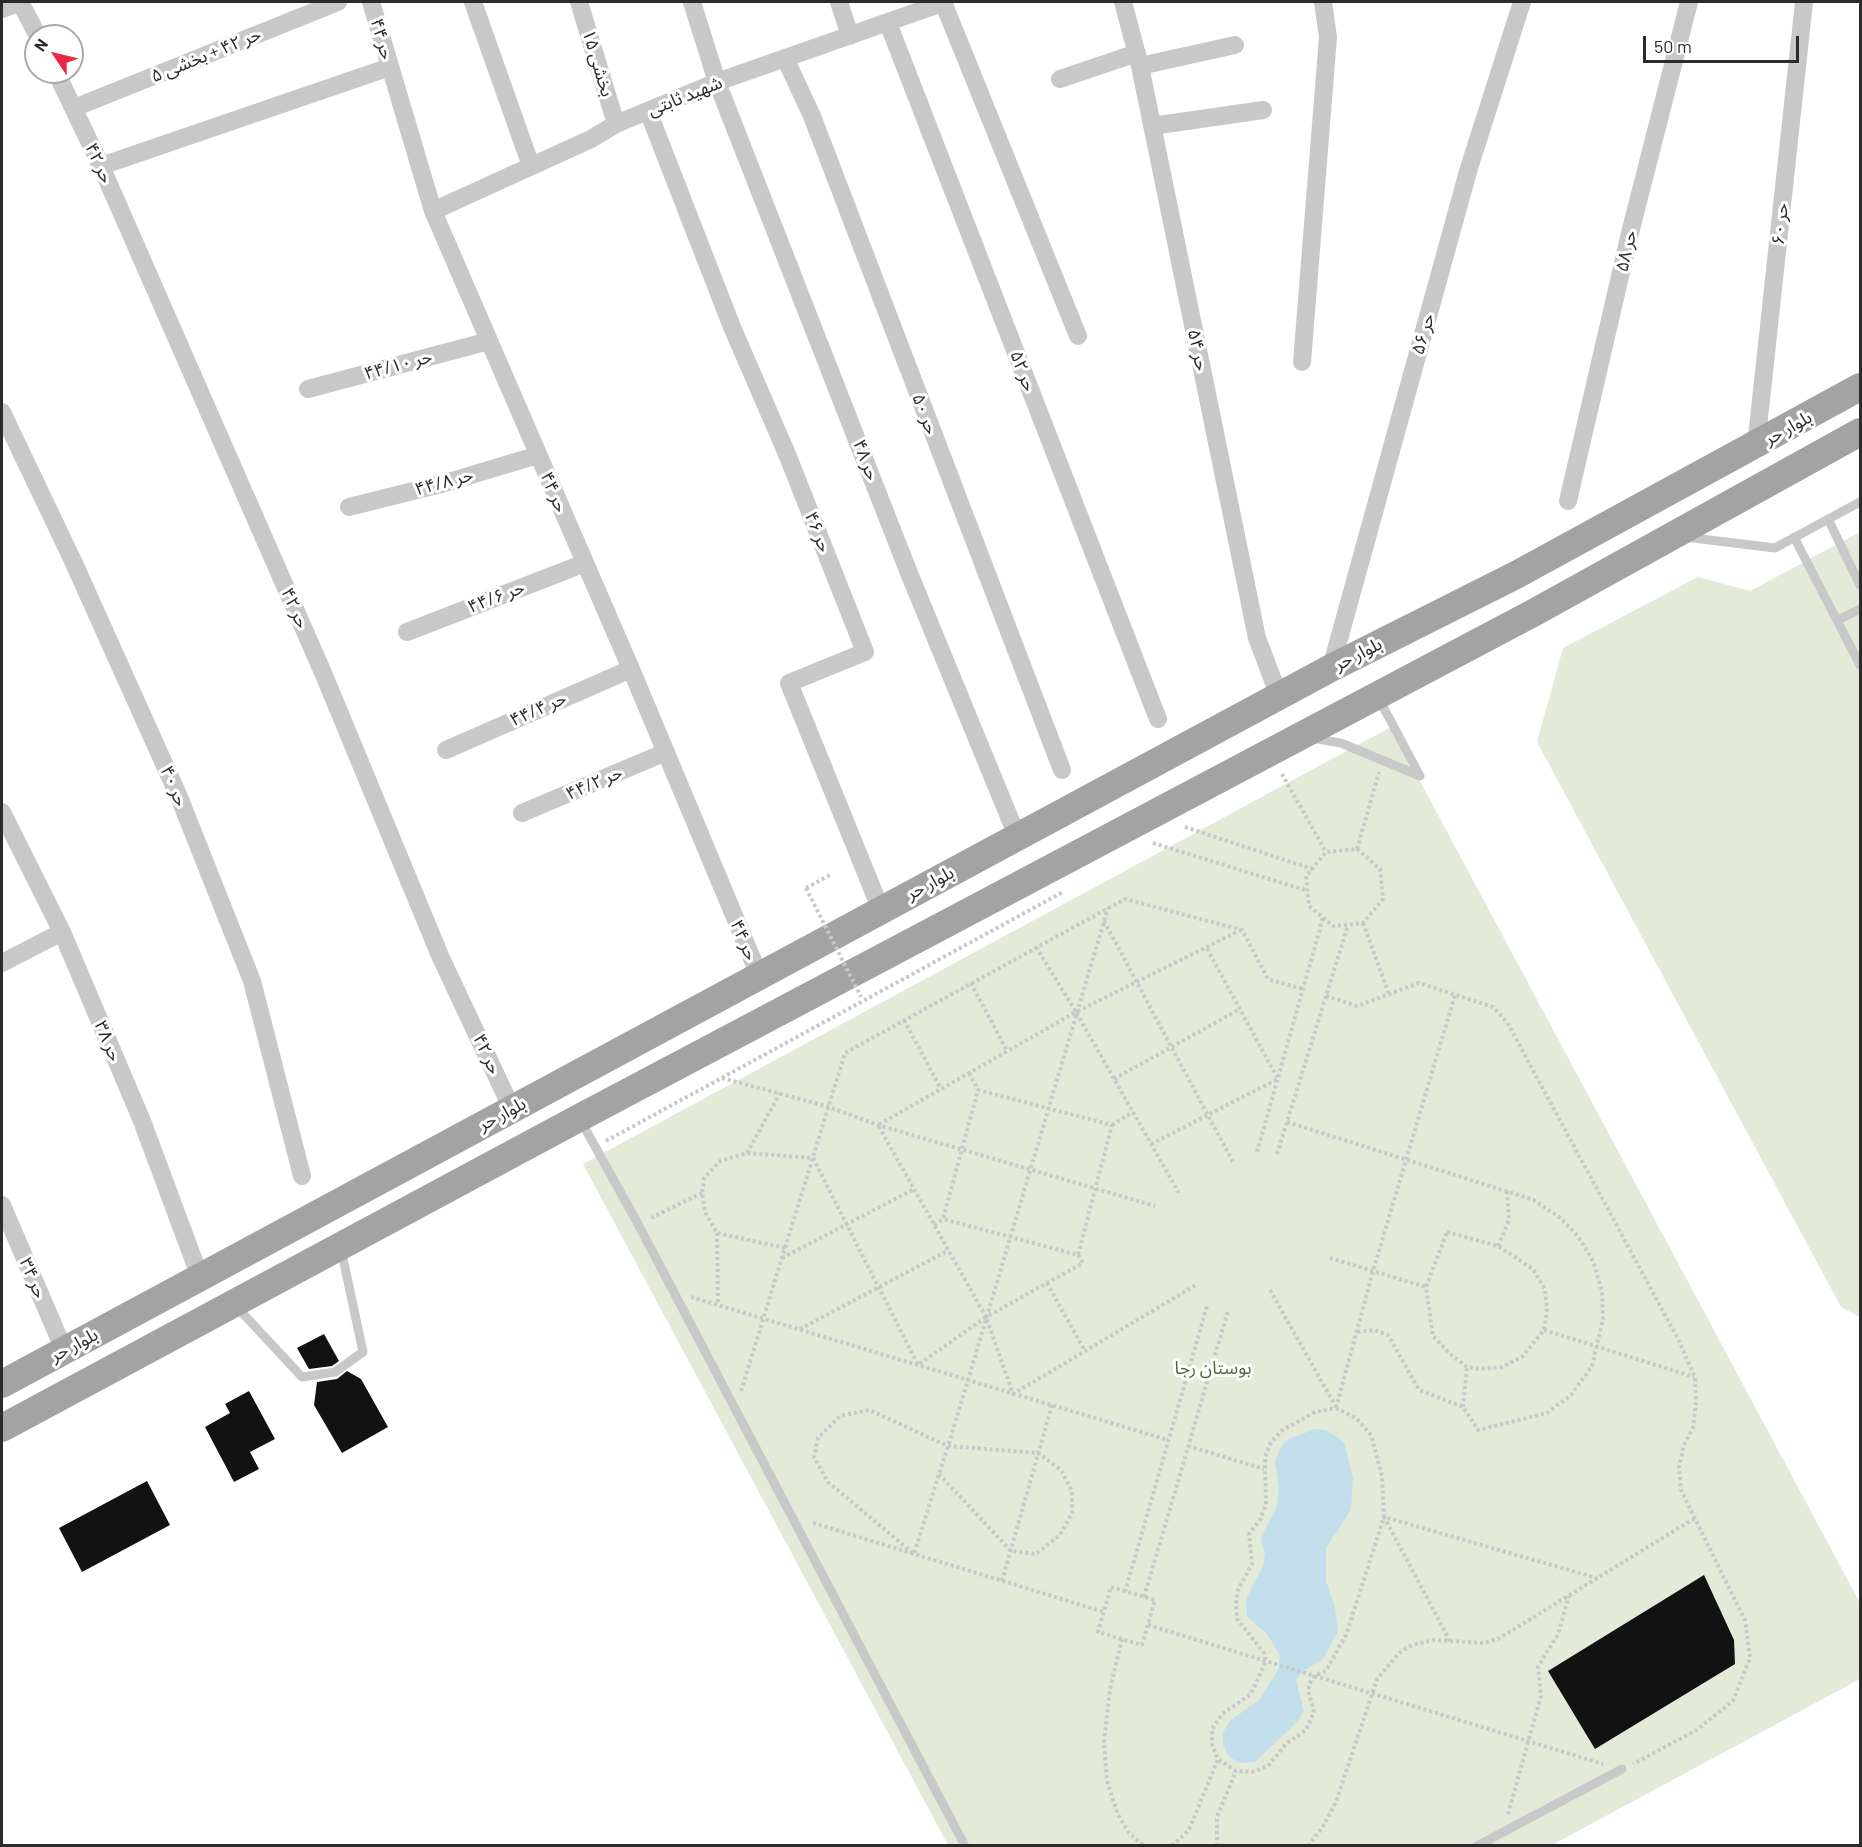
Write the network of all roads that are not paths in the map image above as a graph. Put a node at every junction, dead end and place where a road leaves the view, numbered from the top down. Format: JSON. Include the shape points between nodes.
{"nodes":[{"id":1,"x":20,"y":2,"type":"edge"},
{"id":2,"x":338,"y":2,"type":"edge"},
{"id":3,"x":371,"y":2,"type":"edge"},
{"id":4,"x":473,"y":2,"type":"edge"},
{"id":5,"x":579,"y":2,"type":"edge"},
{"id":6,"x":692,"y":2,"type":"edge"},
{"id":7,"x":839,"y":2,"type":"edge"},
{"id":8,"x":944,"y":2,"type":"edge"},
{"id":9,"x":1123,"y":2,"type":"edge"},
{"id":10,"x":1323,"y":2,"type":"edge"},
{"id":11,"x":1522,"y":2,"type":"edge"},
{"id":12,"x":1689,"y":2,"type":"edge"},
{"id":13,"x":1804,"y":2,"type":"edge"},
{"id":14,"x":2,"y":9,"type":"edge"},
{"id":15,"x":888,"y":23,"type":"junction"},
{"id":16,"x":32,"y":24,"type":"edge"},
{"id":17,"x":850,"y":36,"type":"junction"},
{"id":18,"x":1235,"y":45,"type":"dead end"},
{"id":19,"x":785,"y":58,"type":"junction"},
{"id":20,"x":1138,"y":59,"type":"junction"},
{"id":21,"x":390,"y":67,"type":"junction"},
{"id":22,"x":1060,"y":79,"type":"dead end"},
{"id":23,"x":717,"y":82,"type":"junction"},
{"id":24,"x":62,"y":84,"type":"edge"},
{"id":25,"x":74,"y":108,"type":"junction"},
{"id":26,"x":1263,"y":110,"type":"dead end"},
{"id":27,"x":648,"y":111,"type":"junction"},
{"id":28,"x":616,"y":124,"type":"junction"},
{"id":29,"x":1152,"y":126,"type":"junction"},
{"id":30,"x":101,"y":166,"type":"junction"},
{"id":31,"x":531,"y":166,"type":"junction"},
{"id":32,"x":433,"y":211,"type":"junction"},
{"id":33,"x":1078,"y":336,"type":"dead end"},
{"id":34,"x":489,"y":341,"type":"junction"},
{"id":35,"x":1302,"y":362,"type":"dead end"},
{"id":36,"x":1860,"y":387,"type":"edge"},
{"id":37,"x":308,"y":389,"type":"dead end"},
{"id":38,"x":2,"y":412,"type":"edge"},
{"id":39,"x":1860,"y":432,"type":"edge"},
{"id":40,"x":1756,"y":446,"type":"junction"},
{"id":41,"x":538,"y":455,"type":"junction"},
{"id":42,"x":1568,"y":501,"type":"dead end"},
{"id":43,"x":1860,"y":502,"type":"edge"},
{"id":44,"x":349,"y":507,"type":"dead end"},
{"id":45,"x":1828,"y":519,"type":"junction"},
{"id":46,"x":1674,"y":536,"type":"junction"},
{"id":47,"x":1794,"y":537,"type":"junction"},
{"id":48,"x":585,"y":563,"type":"junction"},
{"id":49,"x":1516,"y":575,"type":"junction"},
{"id":50,"x":1860,"y":585,"type":"edge"},
{"id":51,"x":1860,"y":609,"type":"edge"},
{"id":52,"x":1535,"y":612,"type":"junction"},
{"id":53,"x":1838,"y":620,"type":"junction"},
{"id":54,"x":406,"y":632,"type":"dead end"},
{"id":55,"x":1860,"y":665,"type":"edge"},
{"id":56,"x":1331,"y":668,"type":"junction"},
{"id":57,"x":631,"y":669,"type":"junction"},
{"id":58,"x":1279,"y":696,"type":"junction"},
{"id":59,"x":1377,"y":696,"type":"junction"},
{"id":60,"x":1158,"y":719,"type":"dead end"},
{"id":61,"x":1302,"y":736,"type":"junction"},
{"id":62,"x":446,"y":750,"type":"dead end"},
{"id":63,"x":666,"y":752,"type":"junction"},
{"id":64,"x":1062,"y":770,"type":"dead end"},
{"id":65,"x":2,"y":812,"type":"edge"},
{"id":66,"x":522,"y":813,"type":"dead end"},
{"id":67,"x":1017,"y":836,"type":"junction"},
{"id":68,"x":881,"y":910,"type":"junction"},
{"id":69,"x":62,"y":932,"type":"junction"},
{"id":70,"x":2,"y":963,"type":"edge"},
{"id":71,"x":759,"y":975,"type":"junction"},
{"id":72,"x":512,"y":1109,"type":"junction"},
{"id":73,"x":579,"y":1118,"type":"junction"},
{"id":74,"x":302,"y":1176,"type":"dead end"},
{"id":75,"x":2,"y":1205,"type":"edge"},
{"id":76,"x":340,"y":1246,"type":"junction"},
{"id":77,"x":200,"y":1277,"type":"junction"},
{"id":78,"x":234,"y":1304,"type":"junction"},
{"id":79,"x":64,"y":1350,"type":"junction"},
{"id":80,"x":2,"y":1384,"type":"edge"},
{"id":81,"x":2,"y":1428,"type":"edge"},
{"id":82,"x":1622,"y":1769,"type":"road end"},
{"id":83,"x":965,"y":1845,"type":"edge"},
{"id":84,"x":1477,"y":1845,"type":"edge"}],
"edges":[{"from":1,"to":14,"type":"street"},
{"from":1,"to":16,"type":"street"},
{"from":2,"to":25,"type":"street","name":"حر ۴۲ + بخشی ۵"},
{"from":3,"to":21,"type":"street","name":"حر ۴۴"},
{"from":4,"to":31,"type":"street"},
{"from":5,"to":28,"type":"street","name":"بخشی ۱۵"},
{"from":6,"to":23,"type":"street","name":"حر ۴۸"},
{"from":7,"to":17,"type":"street"},
{"from":8,"to":15,"type":"street","name":"شهید ثابتی"},
{"from":8,"to":33,"type":"street"},
{"from":9,"to":20,"type":"street","name":"حر ۵۴"},
{"from":10,"to":35,"type":"street","via":[[1328,37]]},
{"from":11,"to":56,"type":"street","name":"حر ۵۶","via":[[1469,168]]},
{"from":12,"to":42,"type":"street","name":"حر ۵۸"},
{"from":13,"to":40,"type":"street","name":"حر ۶۰"},
{"from":15,"to":17,"type":"street","name":"شهید ثابتی"},
{"from":15,"to":60,"type":"street","name":"حر ۵۲"},
{"from":17,"to":19,"type":"street","name":"شهید ثابتی"},
{"from":18,"to":20,"type":"street"},
{"from":19,"to":23,"type":"street","name":"شهید ثابتی"},
{"from":19,"to":64,"type":"street","name":"حر ۵۰","via":[[812,116]]},
{"from":20,"to":22,"type":"street"},
{"from":20,"to":29,"type":"street","name":"حر ۵۴"},
{"from":21,"to":30,"type":"street"},
{"from":21,"to":32,"type":"street","name":"حر ۴۴"},
{"from":23,"to":27,"type":"street","name":"شهید ثابتی"},
{"from":23,"to":67,"type":"street","name":"حر ۴۸"},
{"from":24,"to":25,"type":"street","name":"حر ۴۲"},
{"from":25,"to":30,"type":"street","name":"حر ۴۲"},
{"from":26,"to":29,"type":"street"},
{"from":27,"to":28,"type":"street","name":"شهید ثابتی"},
{"from":27,"to":68,"type":"street","name":"حر ۴۶","via":[[865,652],[789,683]]},
{"from":28,"to":31,"type":"street","name":"شهید ثابتی"},
{"from":29,"to":58,"type":"street","name":"حر ۵۴","via":[[1257,638]]},
{"from":30,"to":72,"type":"street","name":"حر ۴۲","via":[[324,675],[441,958]]},
{"from":31,"to":32,"type":"street","name":"شهید ثابتی"},
{"from":32,"to":34,"type":"street","name":"حر ۴۴"},
{"from":34,"to":37,"type":"street","name":"حر ۴۴/۱۰"},
{"from":34,"to":41,"type":"street","name":"حر ۴۴"},
{"from":36,"to":40,"type":"main road","name":"بلوار حر"},
{"from":38,"to":74,"type":"street","name":"حر ۴۰","via":[[179,796],[252,981]]},
{"from":39,"to":46,"type":"main road"},
{"from":40,"to":49,"type":"main road","name":"بلوار حر"},
{"from":41,"to":44,"type":"street","name":"حر ۴۴/۸"},
{"from":41,"to":48,"type":"street","name":"حر ۴۴"},
{"from":43,"to":45,"type":"lane"},
{"from":45,"to":47,"type":"lane"},
{"from":45,"to":50,"type":"lane"},
{"from":46,"to":47,"type":"lane","via":[[1775,548]]},
{"from":46,"to":52,"type":"main road"},
{"from":47,"to":53,"type":"lane"},
{"from":48,"to":54,"type":"street","name":"حر ۴۴/۶"},
{"from":48,"to":57,"type":"street","name":"حر ۴۴"},
{"from":49,"to":52,"type":"main road"},
{"from":49,"to":56,"type":"main road","name":"بلوار حر"},
{"from":51,"to":53,"type":"lane"},
{"from":52,"to":59,"type":"main road"},
{"from":53,"to":55,"type":"lane"},
{"from":56,"to":58,"type":"main road","name":"بلوار حر"},
{"from":57,"to":62,"type":"street","name":"حر ۴۴/۴"},
{"from":57,"to":63,"type":"street","name":"حر ۴۴"},
{"from":58,"to":67,"type":"main road","name":"بلوار حر"},
{"from":59,"to":61,"type":"main road"},
{"from":59,"to":61,"type":"lane","via":[[1420,776],[1341,743]]},
{"from":61,"to":73,"type":"main road"},
{"from":63,"to":66,"type":"street","name":"حر ۴۴/۲"},
{"from":63,"to":71,"type":"street","name":"حر ۴۴"},
{"from":65,"to":69,"type":"street","name":"حر ۳۸"},
{"from":67,"to":68,"type":"main road","name":"بلوار حر"},
{"from":68,"to":71,"type":"main road","name":"بلوار حر"},
{"from":69,"to":70,"type":"street"},
{"from":69,"to":77,"type":"street","name":"حر ۳۸","via":[[142,1122]]},
{"from":71,"to":72,"type":"main road","name":"بلوار حر"},
{"from":72,"to":77,"type":"main road","name":"بلوار حر"},
{"from":73,"to":76,"type":"main road"},
{"from":73,"to":83,"type":"lane"},
{"from":75,"to":79,"type":"street","name":"حر ۳۴"},
{"from":76,"to":78,"type":"main road"},
{"from":76,"to":78,"type":"lane","via":[[363,1352],[335,1372],[302,1377]]},
{"from":77,"to":79,"type":"main road","name":"بلوار حر"},
{"from":78,"to":81,"type":"main road"},
{"from":79,"to":80,"type":"main road","name":"بلوار حر"},
{"from":82,"to":84,"type":"lane"}]}
